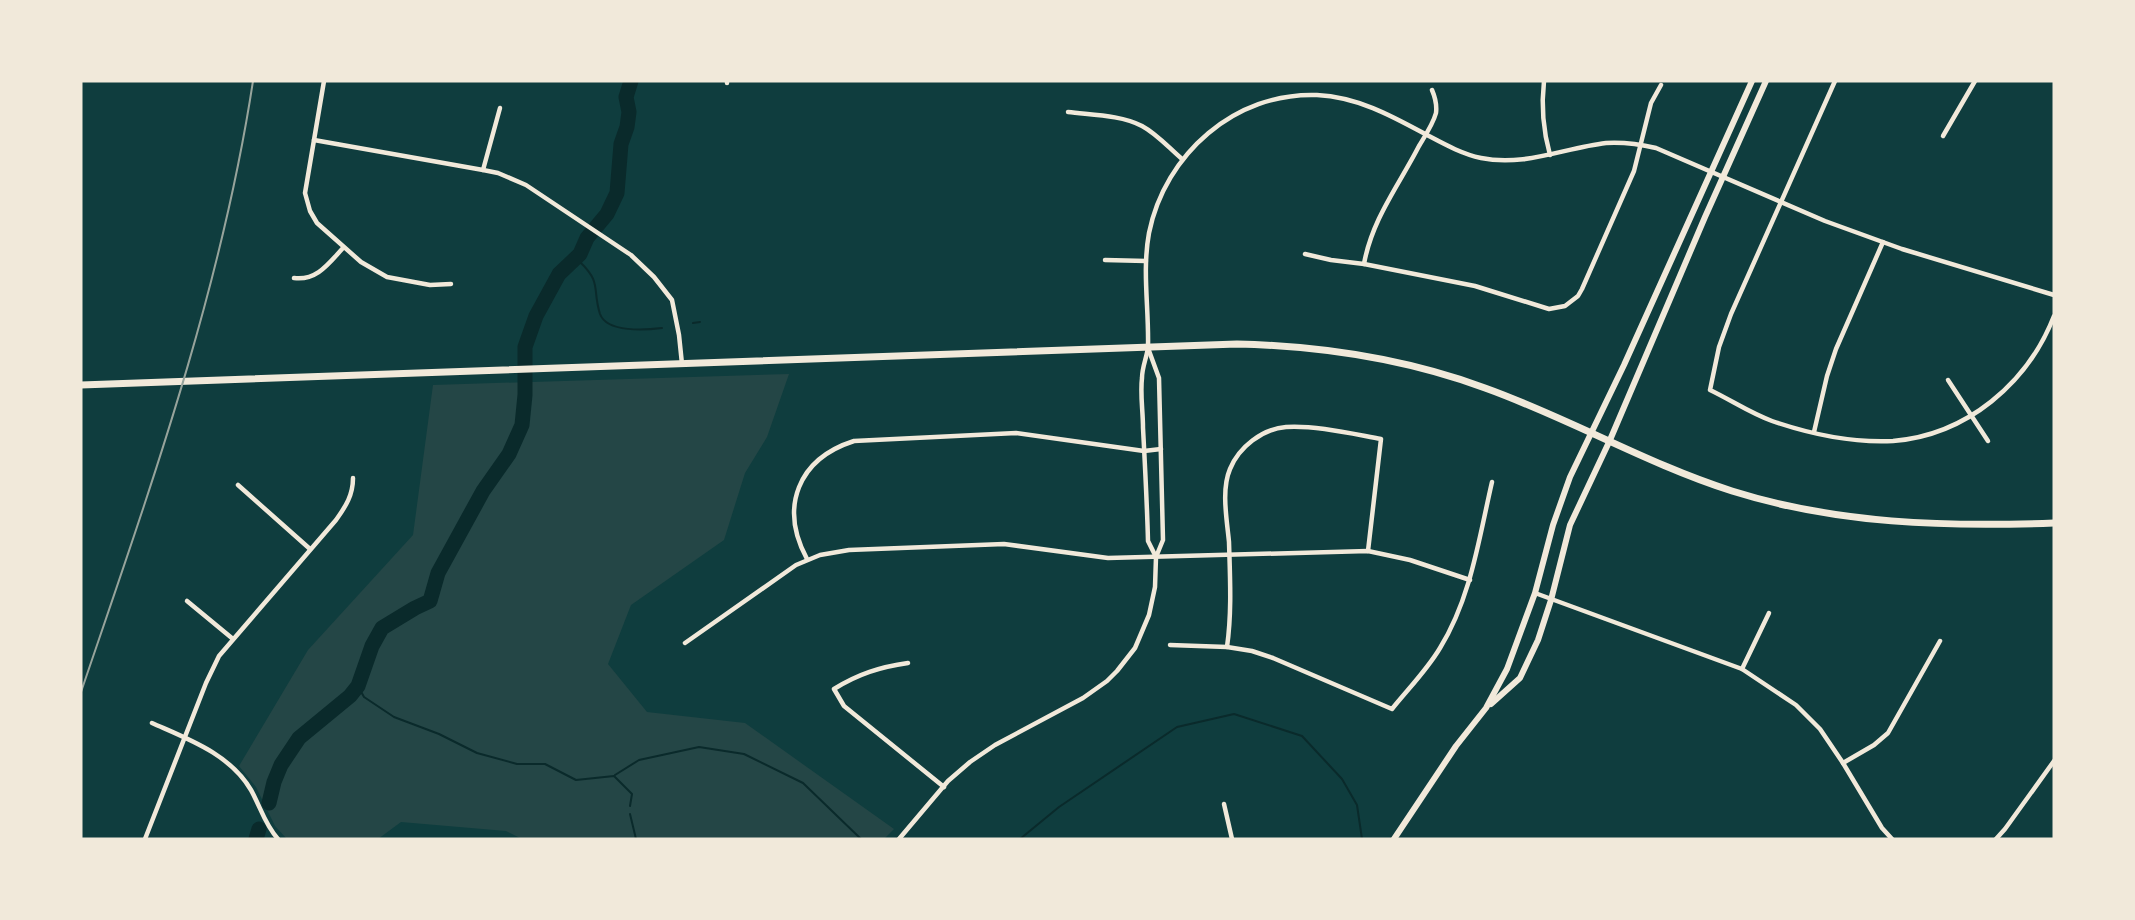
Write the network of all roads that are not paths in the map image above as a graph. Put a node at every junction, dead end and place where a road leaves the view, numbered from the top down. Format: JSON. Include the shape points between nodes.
{"nodes":[{"id":1,"x":324,"y":81,"type":"edge"},
{"id":2,"x":1544,"y":81,"type":"edge"},
{"id":3,"x":1752,"y":81,"type":"edge"},
{"id":4,"x":1766,"y":81,"type":"edge"},
{"id":5,"x":1835,"y":81,"type":"edge"},
{"id":6,"x":1975,"y":81,"type":"edge"},
{"id":7,"x":1661,"y":85,"type":"dead end"},
{"id":8,"x":1432,"y":90,"type":"dead end"},
{"id":9,"x":500,"y":108,"type":"dead end"},
{"id":10,"x":1068,"y":112,"type":"dead end"},
{"id":11,"x":1426,"y":134,"type":"junction"},
{"id":12,"x":1943,"y":136,"type":"dead end"},
{"id":13,"x":314,"y":140,"type":"junction"},
{"id":14,"x":1642,"y":144,"type":"junction"},
{"id":15,"x":1550,"y":155,"type":"junction"},
{"id":16,"x":1182,"y":159,"type":"junction"},
{"id":17,"x":483,"y":170,"type":"junction"},
{"id":18,"x":1712,"y":172,"type":"junction"},
{"id":19,"x":1723,"y":176,"type":"junction"},
{"id":20,"x":1781,"y":202,"type":"junction"},
{"id":21,"x":1883,"y":242,"type":"junction"},
{"id":22,"x":343,"y":248,"type":"junction"},
{"id":23,"x":1305,"y":254,"type":"dead end"},
{"id":24,"x":1105,"y":260,"type":"dead end"},
{"id":25,"x":1146,"y":261,"type":"junction"},
{"id":26,"x":1364,"y":264,"type":"junction"},
{"id":27,"x":294,"y":278,"type":"dead end"},
{"id":28,"x":451,"y":284,"type":"dead end"},
{"id":29,"x":2054,"y":295,"type":"edge"},
{"id":30,"x":2054,"y":316,"type":"edge"},
{"id":31,"x":1148,"y":348,"type":"junction"},
{"id":32,"x":682,"y":364,"type":"junction"},
{"id":33,"x":1948,"y":381,"type":"dead end"},
{"id":34,"x":81,"y":385,"type":"edge"},
{"id":35,"x":1972,"y":416,"type":"junction"},
{"id":36,"x":1592,"y":432,"type":"junction"},
{"id":37,"x":1814,"y":432,"type":"junction"},
{"id":38,"x":1610,"y":440,"type":"junction"},
{"id":39,"x":1988,"y":441,"type":"dead end"},
{"id":40,"x":1161,"y":449,"type":"junction"},
{"id":41,"x":1144,"y":451,"type":"junction"},
{"id":42,"x":353,"y":478,"type":"dead end"},
{"id":43,"x":1492,"y":482,"type":"dead end"},
{"id":44,"x":237,"y":485,"type":"dead end"},
{"id":45,"x":2054,"y":523,"type":"edge"},
{"id":46,"x":310,"y":549,"type":"junction"},
{"id":47,"x":1368,"y":550,"type":"junction"},
{"id":48,"x":1229,"y":554,"type":"junction"},
{"id":49,"x":1156,"y":557,"type":"junction"},
{"id":50,"x":807,"y":560,"type":"junction"},
{"id":51,"x":1470,"y":580,"type":"junction"},
{"id":52,"x":1534,"y":593,"type":"junction"},
{"id":53,"x":1551,"y":600,"type":"junction"},
{"id":54,"x":187,"y":601,"type":"dead end"},
{"id":55,"x":1769,"y":613,"type":"dead end"},
{"id":56,"x":233,"y":639,"type":"junction"},
{"id":57,"x":1940,"y":641,"type":"dead end"},
{"id":58,"x":685,"y":643,"type":"dead end"},
{"id":59,"x":1170,"y":645,"type":"dead end"},
{"id":60,"x":1227,"y":647,"type":"junction"},
{"id":61,"x":908,"y":663,"type":"dead end"},
{"id":62,"x":1742,"y":669,"type":"junction"},
{"id":63,"x":1486,"y":708,"type":"junction"},
{"id":64,"x":152,"y":723,"type":"dead end"},
{"id":65,"x":184,"y":737,"type":"junction"},
{"id":66,"x":2054,"y":761,"type":"edge"},
{"id":67,"x":1843,"y":763,"type":"junction"},
{"id":68,"x":944,"y":787,"type":"junction"},
{"id":69,"x":1224,"y":804,"type":"dead end"},
{"id":70,"x":145,"y":839,"type":"edge"},
{"id":71,"x":278,"y":839,"type":"edge"},
{"id":72,"x":899,"y":839,"type":"edge"},
{"id":73,"x":1232,"y":839,"type":"edge"},
{"id":74,"x":1394,"y":839,"type":"edge"},
{"id":75,"x":1892,"y":839,"type":"edge"},
{"id":76,"x":1996,"y":839,"type":"edge"}],
"edges":[{"from":1,"to":13,"type":"street"},
{"from":2,"to":15,"type":"street","via":[[1542,121]]},
{"from":3,"to":18,"type":"street"},
{"from":4,"to":19,"type":"street"},
{"from":5,"to":20,"type":"street"},
{"from":6,"to":12,"type":"street"},
{"from":7,"to":14,"type":"street","via":[[1652,103]]},
{"from":8,"to":11,"type":"street","via":[[1436,114]]},
{"from":9,"to":17,"type":"street"},
{"from":10,"to":16,"type":"street","via":[[1141,125]]},
{"from":11,"to":15,"type":"street","via":[[1482,158],[1519,160]]},
{"from":11,"to":16,"type":"street","via":[[1358,102],[1317,95],[1289,97],[1262,103],[1224,120]]},
{"from":11,"to":26,"type":"street","via":[[1380,214]]},
{"from":13,"to":17,"type":"street"},
{"from":13,"to":22,"type":"street","via":[[306,182],[307,204],[316,223]]},
{"from":14,"to":15,"type":"street","via":[[1607,143]]},
{"from":14,"to":18,"type":"street"},
{"from":14,"to":26,"type":"street","via":[[1635,171],[1582,289],[1565,306],[1549,309],[1475,286]]},
{"from":16,"to":25,"type":"street","via":[[1159,202],[1149,233]]},
{"from":17,"to":32,"type":"street","via":[[526,185],[631,255],[654,277],[672,300]]},
{"from":18,"to":19,"type":"street"},
{"from":18,"to":36,"type":"street"},
{"from":19,"to":20,"type":"street"},
{"from":19,"to":38,"type":"street"},
{"from":20,"to":21,"type":"street"},
{"from":20,"to":37,"type":"street","via":[[1726,327],[1710,390],[1750,412]]},
{"from":21,"to":29,"type":"street"},
{"from":21,"to":37,"type":"street","via":[[1836,349]]},
{"from":22,"to":27,"type":"street","via":[[317,274]]},
{"from":22,"to":28,"type":"street","via":[[387,277],[430,285]]},
{"from":23,"to":26,"type":"street"},
{"from":24,"to":25,"type":"street"},
{"from":25,"to":31,"type":"street"},
{"from":30,"to":35,"type":"street","via":[[2025,370]]},
{"from":31,"to":32,"type":"main road"},
{"from":31,"to":36,"type":"main road","via":[[1237,344],[1347,353],[1462,380]]},
{"from":31,"to":40,"type":"street","via":[[1159,378]]},
{"from":31,"to":41,"type":"street","via":[[1142,378]]},
{"from":32,"to":34,"type":"main road"},
{"from":33,"to":35,"type":"street"},
{"from":35,"to":37,"type":"street","via":[[1935,432],[1895,441]]},
{"from":35,"to":39,"type":"street"},
{"from":36,"to":38,"type":"main road"},
{"from":36,"to":52,"type":"street","via":[[1570,477]]},
{"from":38,"to":45,"type":"main road","via":[[1733,491],[1824,513],[1935,525]]},
{"from":38,"to":53,"type":"street","via":[[1570,525]]},
{"from":40,"to":41,"type":"street"},
{"from":40,"to":49,"type":"street","via":[[1163,540]]},
{"from":41,"to":49,"type":"street","via":[[1148,541]]},
{"from":41,"to":50,"type":"street","via":[[1016,433],[854,441],[840,445],[808,470],[799,487],[794,517]]},
{"from":42,"to":46,"type":"street","via":[[349,500]]},
{"from":43,"to":51,"type":"street"},
{"from":44,"to":46,"type":"street"},
{"from":46,"to":56,"type":"street"},
{"from":47,"to":48,"type":"street"},
{"from":47,"to":48,"type":"street","via":[[1381,439],[1286,427],[1265,431],[1244,448],[1230,468],[1226,496]]},
{"from":47,"to":51,"type":"street"},
{"from":48,"to":49,"type":"street"},
{"from":48,"to":60,"type":"street","via":[[1231,604]]},
{"from":49,"to":50,"type":"street","via":[[1108,558],[1004,544],[833,551]]},
{"from":49,"to":68,"type":"street","via":[[1149,615],[1135,648],[1117,671],[1083,698],[982,753]]},
{"from":50,"to":58,"type":"street"},
{"from":51,"to":60,"type":"street","via":[[1461,608],[1440,648],[1392,709],[1273,658]]},
{"from":52,"to":53,"type":"street"},
{"from":52,"to":63,"type":"street","via":[[1507,669]]},
{"from":53,"to":62,"type":"street"},
{"from":53,"to":63,"type":"street","via":[[1520,678]]},
{"from":54,"to":56,"type":"street"},
{"from":55,"to":62,"type":"street"},
{"from":56,"to":65,"type":"street","via":[[219,656]]},
{"from":57,"to":67,"type":"street","via":[[1888,733]]},
{"from":59,"to":60,"type":"street"},
{"from":61,"to":68,"type":"street","via":[[880,667],[834,689],[844,706]]},
{"from":62,"to":67,"type":"street","via":[[1796,705],[1820,729]]},
{"from":63,"to":74,"type":"street"},
{"from":64,"to":65,"type":"street"},
{"from":65,"to":70,"type":"street"},
{"from":65,"to":71,"type":"street","via":[[237,771]]},
{"from":66,"to":76,"type":"street"},
{"from":67,"to":75,"type":"street"},
{"from":68,"to":72,"type":"street"},
{"from":69,"to":73,"type":"street"}]}
